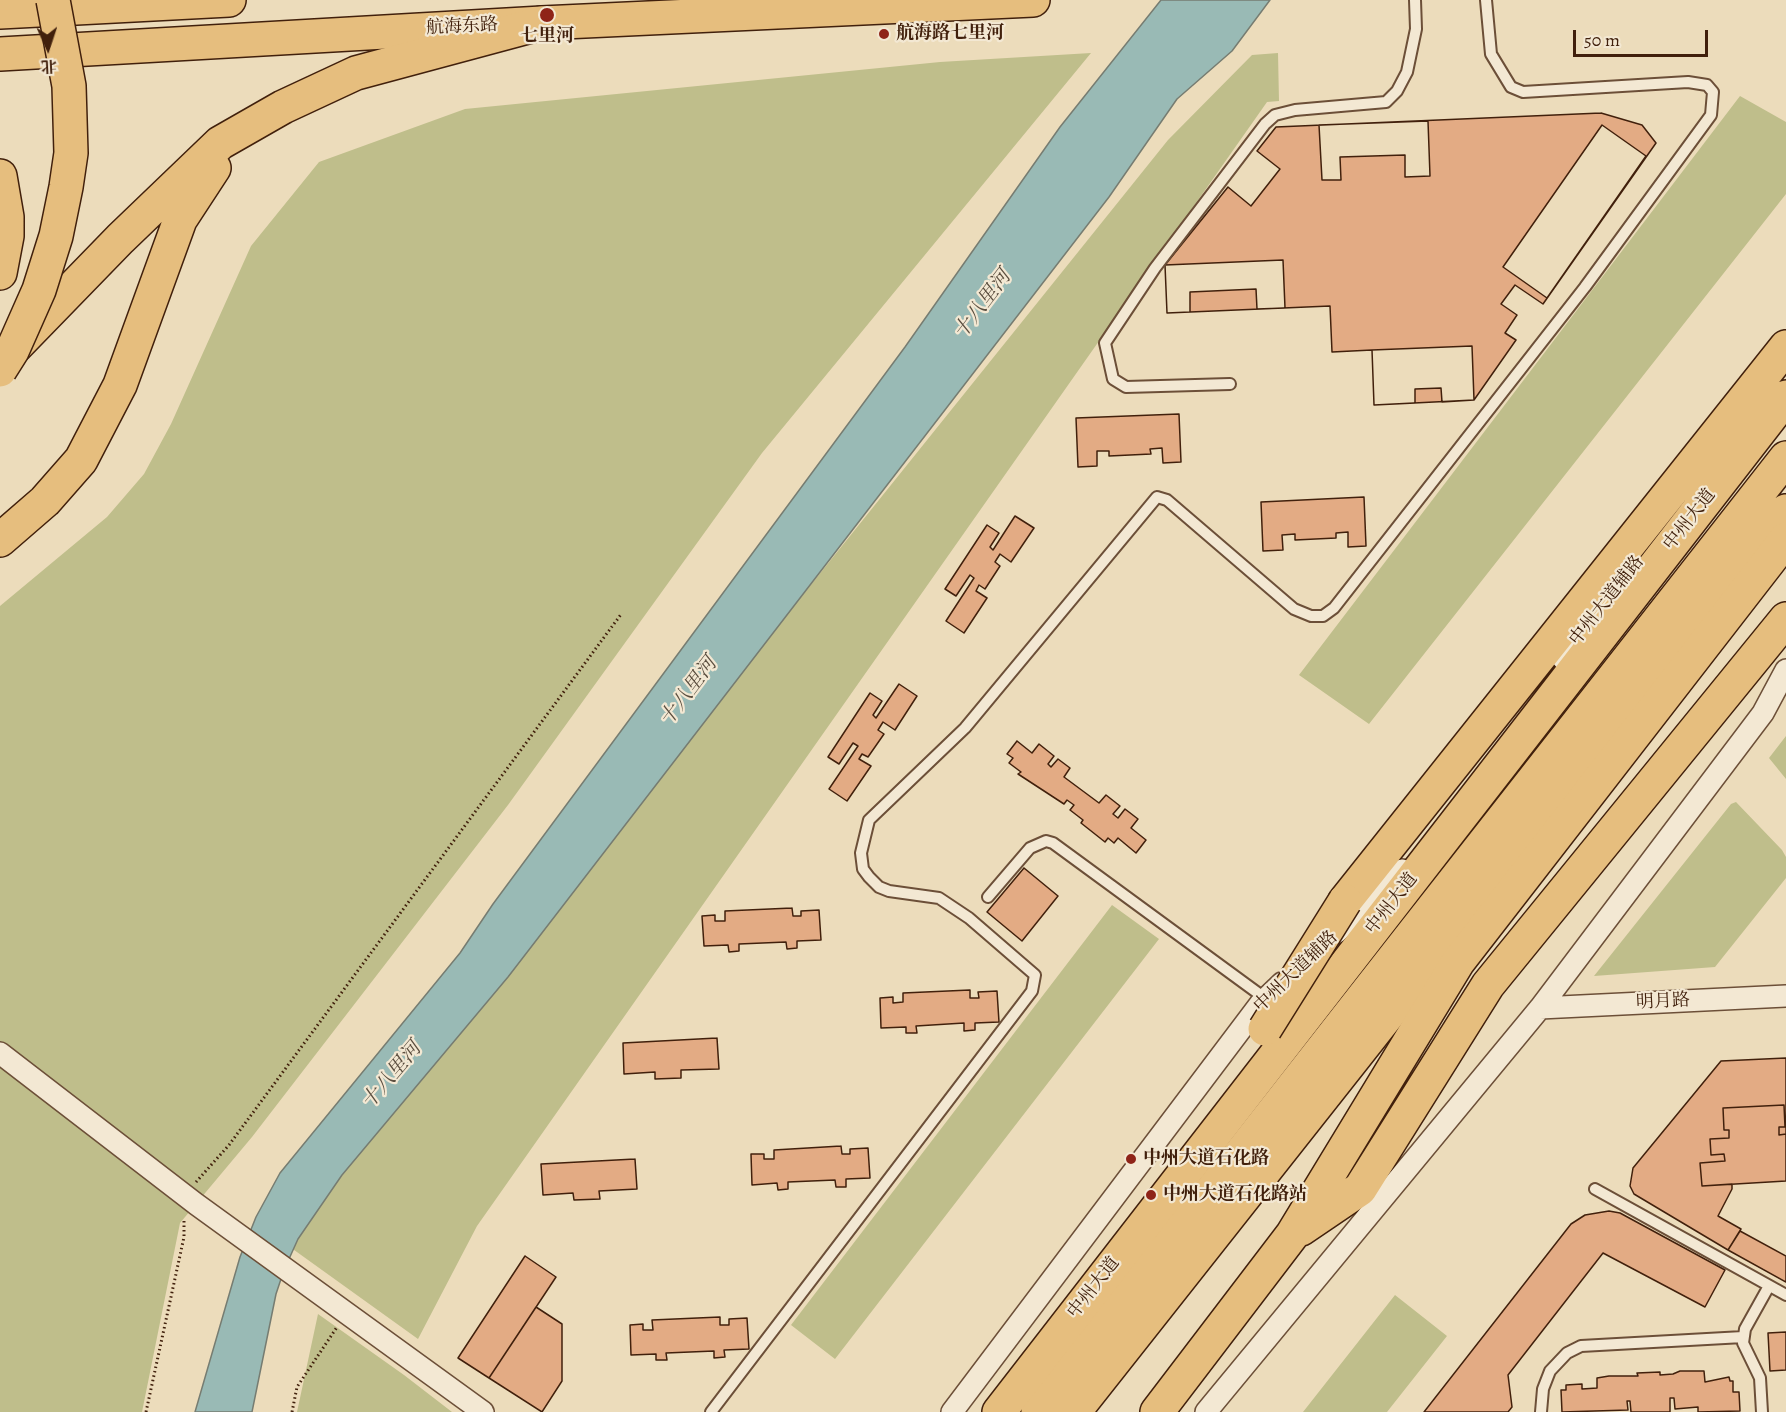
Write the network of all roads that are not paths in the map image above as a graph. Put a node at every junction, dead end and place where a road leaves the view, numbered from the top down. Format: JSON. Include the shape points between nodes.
{"nodes":[{"id":1,"x":53,"y":0,"type":"edge"},
{"id":2,"x":229,"y":0,"type":"edge"},
{"id":3,"x":1032,"y":0,"type":"edge"},
{"id":4,"x":1415,"y":0,"type":"edge"},
{"id":5,"x":1486,"y":0,"type":"edge"},
{"id":6,"x":0,"y":12,"type":"edge"},
{"id":7,"x":542,"y":23,"type":"junction"},
{"id":8,"x":0,"y":54,"type":"edge"},
{"id":9,"x":253,"y":123,"type":"junction"},
{"id":10,"x":0,"y":176,"type":"edge"},
{"id":11,"x":0,"y":273,"type":"edge"},
{"id":12,"x":1786,"y":347,"type":"edge"},
{"id":13,"x":0,"y":362,"type":"edge"},
{"id":14,"x":0,"y":370,"type":"edge"},
{"id":15,"x":1786,"y":373,"type":"edge"},
{"id":16,"x":1230,"y":384,"type":"dead end"},
{"id":17,"x":1786,"y":397,"type":"edge"},
{"id":18,"x":1786,"y":458,"type":"edge"},
{"id":19,"x":1786,"y":511,"type":"edge"},
{"id":20,"x":1786,"y":539,"type":"edge"},
{"id":21,"x":0,"y":540,"type":"edge"},
{"id":22,"x":1786,"y":619,"type":"edge"},
{"id":23,"x":1786,"y":669,"type":"edge"},
{"id":24,"x":1514,"y":832,"type":"junction"},
{"id":25,"x":988,"y":897,"type":"dead end"},
{"id":26,"x":1786,"y":996,"type":"edge"},
{"id":27,"x":1266,"y":999,"type":"junction"},
{"id":28,"x":1540,"y":1008,"type":"junction"},
{"id":29,"x":0,"y":1053,"type":"edge"},
{"id":30,"x":1211,"y":1136,"type":"junction"},
{"id":31,"x":1595,"y":1189,"type":"dead end"},
{"id":32,"x":1292,"y":1235,"type":"junction"},
{"id":33,"x":1769,"y":1286,"type":"junction"},
{"id":34,"x":1786,"y":1295,"type":"edge"},
{"id":35,"x":1743,"y":1337,"type":"junction"},
{"id":36,"x":483,"y":1412,"type":"edge"},
{"id":37,"x":711,"y":1412,"type":"edge"},
{"id":38,"x":952,"y":1412,"type":"edge"},
{"id":39,"x":999,"y":1412,"type":"edge"},
{"id":40,"x":1038,"y":1412,"type":"edge"},
{"id":41,"x":1074,"y":1412,"type":"edge"},
{"id":42,"x":1157,"y":1412,"type":"edge"},
{"id":43,"x":1206,"y":1412,"type":"edge"},
{"id":44,"x":1541,"y":1412,"type":"edge"},
{"id":45,"x":1762,"y":1412,"type":"edge"}],
"edges":[{"from":1,"to":14,"type":"main road","bridge":true,"via":[[69,86],[66,188],[39,290]]},
{"from":2,"to":6,"type":"main road"},
{"from":3,"to":7,"type":"main road","name":"航海东路"},
{"from":4,"to":16,"type":"lane","via":[[1416,29],[1407,72],[1397,91],[1386,102],[1275,115],[1155,268],[1105,342],[1113,379],[1126,387]]},
{"from":5,"to":37,"type":"lane","via":[[1491,54],[1511,87],[1523,92],[1688,82],[1707,85],[1713,92],[1711,115],[1585,287],[1334,608],[1323,616],[1294,609],[1167,500],[1157,497],[964,728],[869,820],[861,853],[869,877],[889,891],[939,898],[969,918],[1035,975],[1032,991]]},
{"from":7,"to":8,"type":"main road","name":"航海东路"},
{"from":7,"to":9,"type":"main road","via":[[356,72]]},
{"from":9,"to":13,"type":"main road","via":[[212,151]]},
{"from":9,"to":21,"type":"main road","via":[[222,156],[180,220],[120,385],[81,460],[45,501]]},
{"from":10,"to":11,"type":"main road","via":[[7,217]]},
{"from":12,"to":30,"type":"main road","bridge":true,"via":[[1345,901],[1265,1029]]},
{"from":15,"to":27,"type":"street","name":"中州大道辅路","via":[[1395,878]]},
{"from":17,"to":30,"type":"main road","name":"中州大道"},
{"from":18,"to":24,"type":"main road","name":"中州大道"},
{"from":19,"to":24,"type":"main road","name":"中州大道"},
{"from":20,"to":32,"type":"main road","via":[[1458,962]]},
{"from":22,"to":32,"type":"main road","via":[[1488,985],[1360,1189]]},
{"from":23,"to":28,"type":"street","via":[[1763,713]]},
{"from":24,"to":40,"type":"main road","name":"中州大道"},
{"from":24,"to":41,"type":"main road","name":"中州大道"},
{"from":25,"to":27,"type":"lane","via":[[1030,848],[1046,841],[1053,843]]},
{"from":26,"to":28,"type":"street","name":"明月路"},
{"from":27,"to":38,"type":"street","name":"中州大道辅路"},
{"from":28,"to":43,"type":"street"},
{"from":29,"to":36,"type":"street","via":[[190,1200]]},
{"from":30,"to":39,"type":"main road","name":"中州大道"},
{"from":31,"to":33,"type":"lane"},
{"from":32,"to":42,"type":"main road"},
{"from":33,"to":34,"type":"lane"},
{"from":33,"to":35,"type":"lane"},
{"from":35,"to":44,"type":"lane","via":[[1581,1346],[1567,1353],[1550,1371]]},
{"from":35,"to":45,"type":"lane","via":[[1760,1378]]}]}
